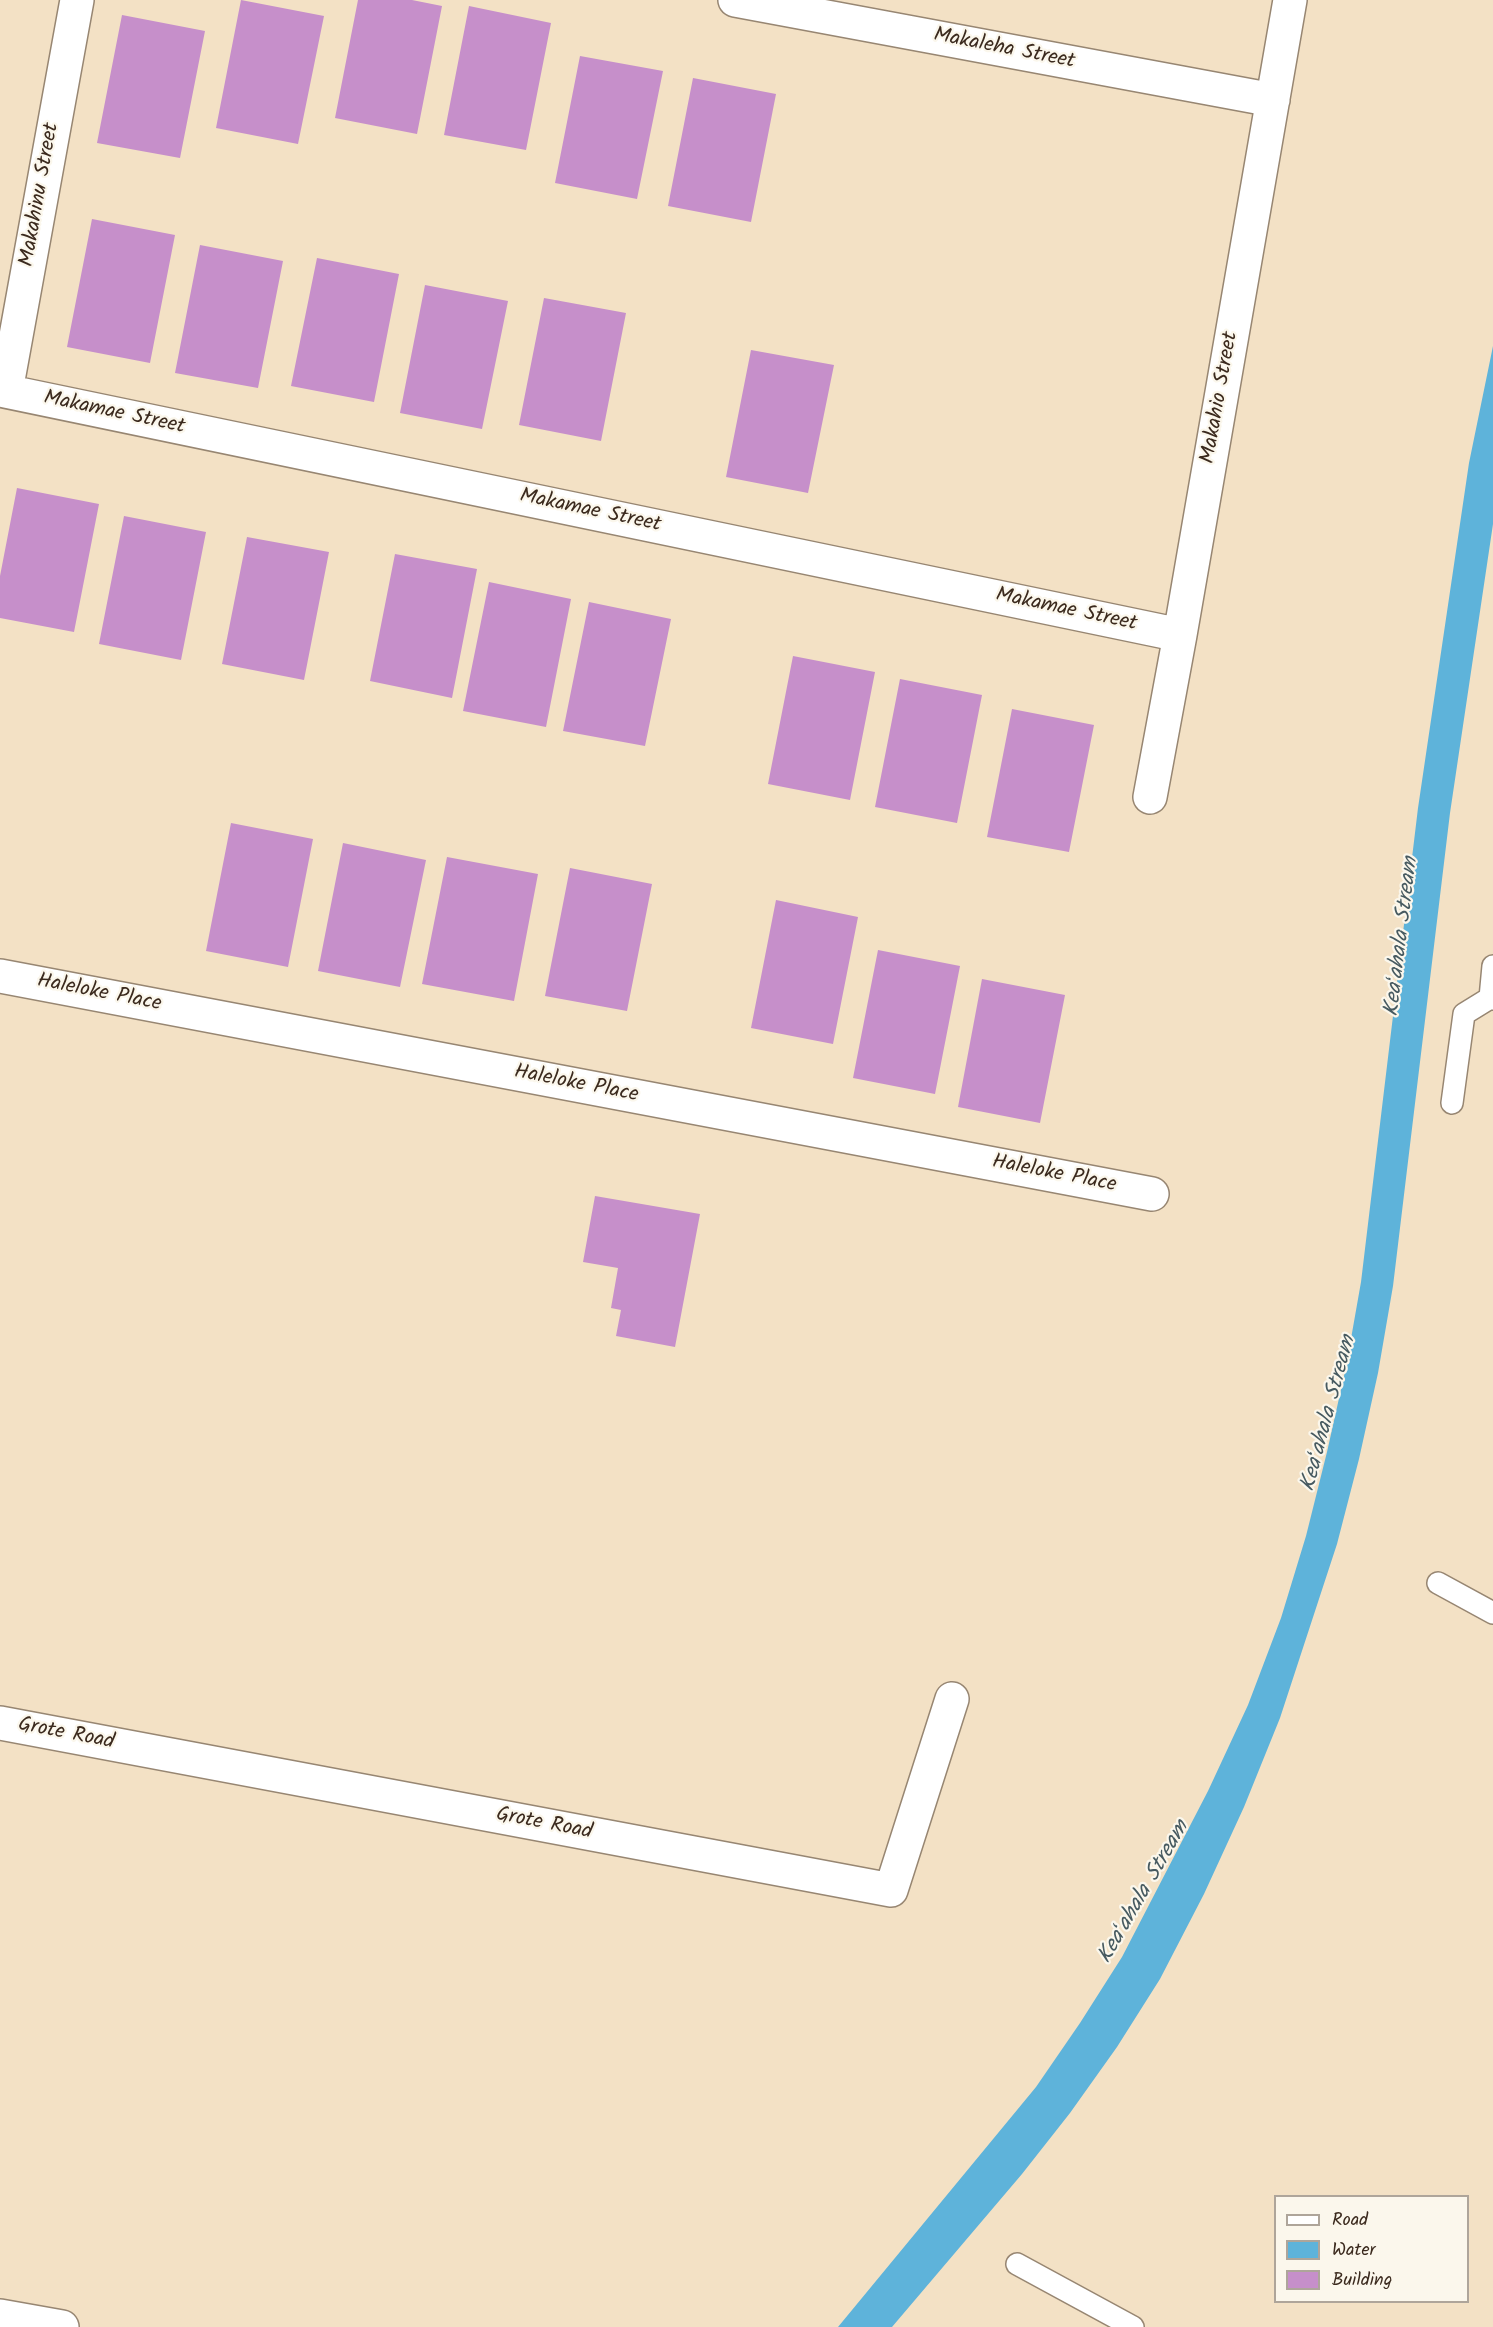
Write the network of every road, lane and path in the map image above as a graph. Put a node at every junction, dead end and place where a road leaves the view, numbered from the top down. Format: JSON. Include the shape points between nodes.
{"nodes":[{"id":1,"x":77,"y":0,"type":"edge"},
{"id":2,"x":735,"y":0,"type":"edge"},
{"id":3,"x":1290,"y":0,"type":"edge"},
{"id":4,"x":1273,"y":100,"type":"junction"},
{"id":5,"x":3,"y":390,"type":"edge"},
{"id":6,"x":1180,"y":635,"type":"junction"},
{"id":7,"x":1150,"y":796,"type":"dead end"},
{"id":8,"x":1493,"y":966,"type":"edge"},
{"id":9,"x":0,"y":976,"type":"edge"},
{"id":10,"x":1492,"y":999,"type":"edge"},
{"id":11,"x":1452,"y":1103,"type":"dead end"},
{"id":12,"x":1152,"y":1194,"type":"dead end"},
{"id":13,"x":1438,"y":1583,"type":"dead end"},
{"id":14,"x":1493,"y":1613,"type":"edge"},
{"id":15,"x":952,"y":1699,"type":"dead end"},
{"id":16,"x":0,"y":1723,"type":"edge"},
{"id":17,"x":1017,"y":2264,"type":"dead end"},
{"id":18,"x":0,"y":2316,"type":"edge"},
{"id":19,"x":62,"y":2327,"type":"edge"},
{"id":20,"x":1133,"y":2327,"type":"edge"}],
"edges":[{"from":1,"to":5,"type":"street","name":"Makahinu Street"},
{"from":2,"to":4,"type":"street","name":"Makaleha Street"},
{"from":3,"to":4,"type":"street","name":"Makahio Street"},
{"from":4,"to":6,"type":"street","name":"Makahio Street"},
{"from":5,"to":6,"type":"street","name":"Makamae Street"},
{"from":6,"to":7,"type":"street","name":"Makahio Street"},
{"from":8,"to":10,"type":"lane"},
{"from":9,"to":12,"type":"street","name":"Haleloke Place"},
{"from":10,"to":11,"type":"lane","via":[[1464,1014]]},
{"from":13,"to":14,"type":"lane"},
{"from":15,"to":16,"type":"street","name":"Grote Road","via":[[891,1890]]},
{"from":17,"to":20,"type":"lane"},
{"from":18,"to":19,"type":"street"}]}
